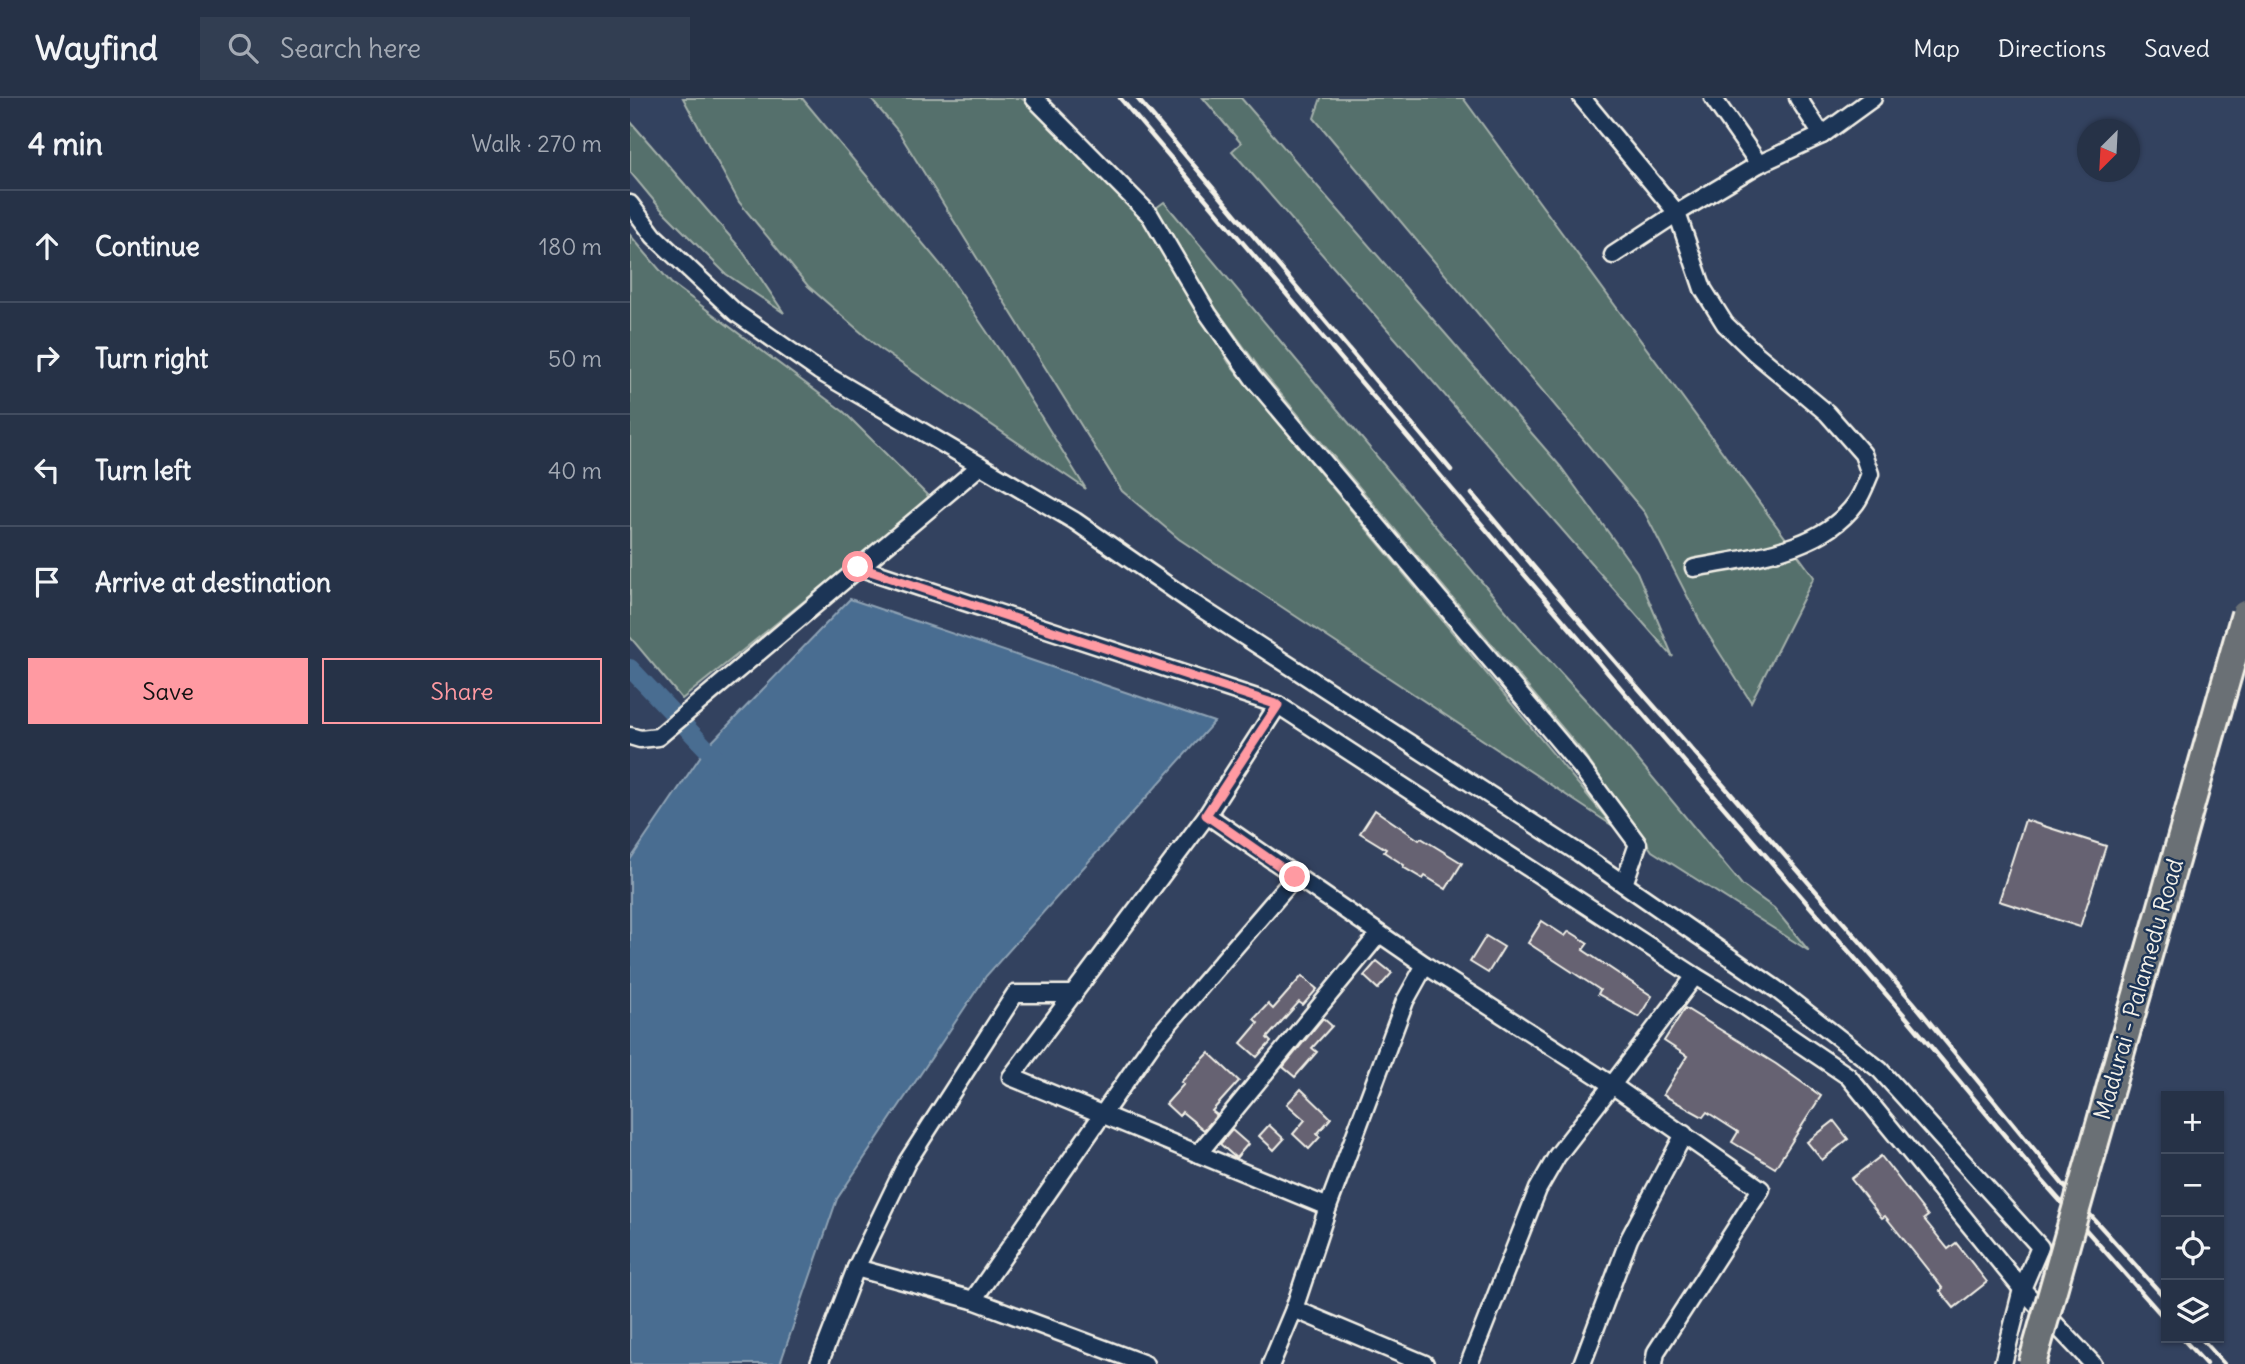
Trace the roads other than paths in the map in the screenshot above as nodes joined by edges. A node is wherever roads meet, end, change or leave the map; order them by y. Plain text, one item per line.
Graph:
1 (1034, 98) edge
2 (1582, 98) edge
3 (1713, 98) edge
4 (1798, 98) edge
5 (1873, 98) edge
6 (1822, 135) junction
7 (1759, 164) junction
8 (630, 204) edge
9 (1677, 213) junction
10 (1613, 255) dead end
11 (979, 466) junction
12 (858, 567) junction
13 (1694, 568) dead end
14 (2245, 614) edge
15 (1278, 705) junction
16 (630, 736) edge
17 (1206, 815) junction
18 (1295, 877) junction
19 (1624, 884) junction
20 (1379, 934) junction
21 (1425, 965) junction
22 (1695, 976) junction
23 (1074, 994) junction
24 (1612, 1085) junction
25 (1104, 1115) junction
26 (1684, 1134) junction
27 (1198, 1154) junction
28 (1328, 1207) junction
29 (856, 1268) junction
30 (2022, 1289) junction
31 (974, 1300) junction
32 (1294, 1309) junction
33 (819, 1364) edge
34 (1145, 1364) edge
35 (1271, 1364) edge
36 (1425, 1364) edge
37 (1469, 1364) edge
38 (1582, 1364) edge
39 (1654, 1364) edge
40 (2003, 1364) edge
41 (2032, 1364) edge
42 (2093, 1364) edge

1 - 19 street
2 - 9 street
3 - 7 street
4 - 6 street
5 - 6 street
6 - 7 street
7 - 9 street
8 - 11 street
9 - 10 street
9 - 13 street
11 - 12 street
11 - 19 street
12 - 15 street
12 - 16 street
14 - 41 main road, Madurai - Palamedu Road, bridge
15 - 17 street
15 - 22 street
17 - 18 street
17 - 23 street
18 - 20 street
18 - 25 street
19 - 30 street
20 - 21 street
20 - 27 street
21 - 24 street
21 - 28 street
22 - 24 street
22 - 30 street
23 - 25 street
23 - 29 street
24 - 26 street
24 - 37 street
25 - 27 street
25 - 31 street
26 - 38 street
26 - 39 street
27 - 28 street
28 - 32 street
29 - 31 street
29 - 33 street
30 - 40 street
30 - 42 street
31 - 34 street
32 - 35 street
32 - 36 street

